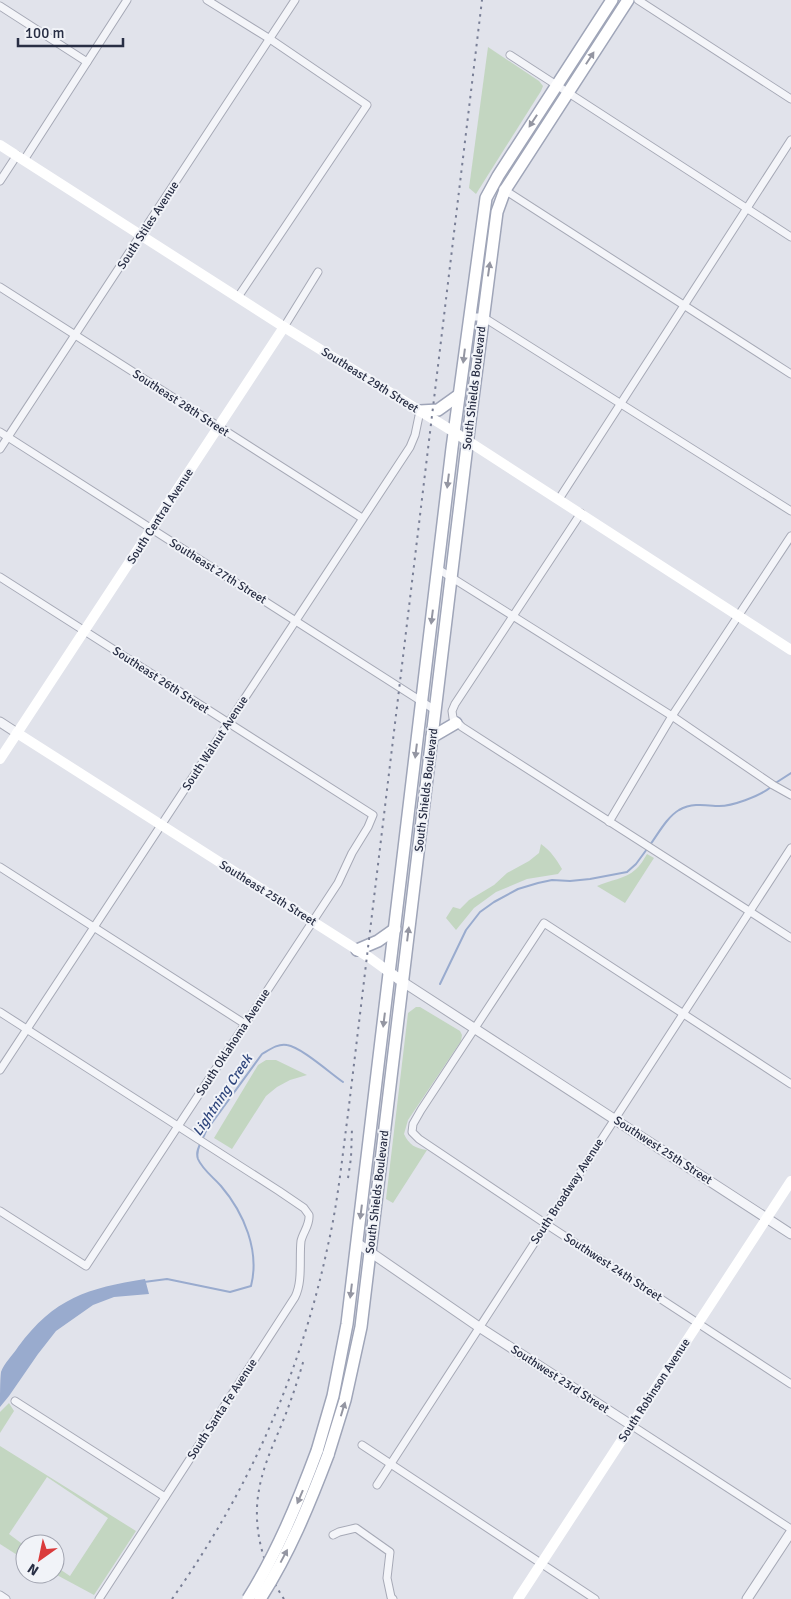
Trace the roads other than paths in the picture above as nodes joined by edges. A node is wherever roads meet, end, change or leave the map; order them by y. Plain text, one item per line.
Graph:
1 (127, 0) edge
2 (207, 0) edge
3 (295, 0) edge
4 (612, 0) edge
5 (628, 0) edge
6 (638, 0) edge
7 (0, 6) edge
8 (270, 39) junction
9 (510, 55) dead end
10 (87, 62) junction
11 (556, 86) junction
12 (568, 93) junction
13 (791, 99) edge
14 (791, 140) edge
15 (0, 145) edge
16 (20, 158) junction
17 (0, 180) edge
18 (494, 183) junction
19 (505, 190) junction
20 (747, 209) junction
21 (141, 235) junction
22 (791, 237) edge
23 (318, 272) dead end
24 (0, 287) edge
25 (238, 297) junction
26 (684, 306) junction
27 (470, 317) junction
28 (483, 317) junction
29 (284, 327) junction
30 (75, 335) junction
31 (791, 374) edge
32 (459, 395) junction
33 (622, 404) junction
34 (420, 411) junction
35 (219, 427) junction
36 (0, 432) edge
37 (454, 432) junction
38 (8, 437) junction
39 (467, 441) junction
40 (0, 449) edge
41 (559, 499) junction
42 (791, 511) edge
43 (581, 513) junction
44 (362, 518) junction
45 (152, 529) junction
46 (791, 536) edge
47 (438, 568) junction
48 (0, 577) edge
49 (452, 577) junction
50 (514, 616) junction
51 (738, 616) junction
52 (296, 620) junction
53 (84, 631) junction
54 (791, 650) edge
55 (422, 702) junction
56 (435, 710) junction
57 (672, 716) junction
58 (0, 722) edge
59 (456, 722) junction
60 (228, 723) junction
61 (17, 733) junction
62 (432, 737) junction
63 (0, 759) edge
64 (791, 795) edge
65 (373, 815) joint
66 (609, 822) junction
67 (160, 825) junction
68 (405, 847) junction
69 (419, 848) junction
70 (791, 848) edge
71 (0, 867) edge
72 (750, 911) junction
73 (312, 922) junction
74 (93, 927) junction
75 (395, 929) junction
76 (791, 938) edge
77 (357, 950) junction
78 (390, 972) junction
79 (403, 982) junction
80 (0, 1012) edge
81 (683, 1014) junction
82 (245, 1024) junction
83 (26, 1029) junction
84 (475, 1029) junction
85 (534, 1066) joint
86 (0, 1070) edge
87 (791, 1084) edge
88 (614, 1119) junction
89 (177, 1126) junction
90 (791, 1180) edge
91 (0, 1211) edge
92 (767, 1218) junction
93 (546, 1224) junction
94 (791, 1234) edge
95 (357, 1242) junction
96 (370, 1252) junction
97 (698, 1323) junction
98 (479, 1327) junction
99 (791, 1384) edge
100 (15, 1401) dead end
101 (631, 1425) junction
102 (362, 1445) dead end
103 (322, 1453) junction
104 (389, 1464) junction
105 (377, 1485) dead end
106 (165, 1497) junction
107 (791, 1530) edge
108 (333, 1536) dead end
109 (541, 1564) junction
110 (0, 1595) edge
111 (6, 1599) edge
112 (99, 1599) edge
113 (248, 1599) edge
114 (260, 1599) edge
115 (393, 1599) edge
116 (518, 1599) edge
117 (595, 1599) edge
118 (747, 1599) edge

1 - 10 street
2 - 8 street
3 - 8 street, South Stiles Avenue
4 - 11 main road, South Shields Boulevard
12 -> 5 main road, South Shields Boulevard
6 - 13 street
7 - 10 street
8 - 21 street, South Stiles Avenue
8 - 25 street
9 - 11 street
10 - 16 street
11 - 12 street
11 -> 18 main road, South Shields Boulevard
12 - 19 main road, South Shields Boulevard
12 - 20 street
14 - 20 street
15 - 16 main road, Southeast 29th Street
16 - 17 street
16 - 21 main road, Southeast 29th Street
18 - 19 street
18 - 27 main road, South Shields Boulevard
19 - 26 street
28 -> 19 main road, South Shields Boulevard
20 - 22 street
20 - 26 street
21 - 25 main road, Southeast 29th Street
21 - 30 street, South Stiles Avenue
23 - 29 street, South Central Avenue
24 - 30 street, Southeast 28th Street
25 - 29 main road, Southeast 29th Street
26 - 31 street
26 - 33 street
27 - 28 street
27 -> 32 main road, South Shields Boulevard
28 - 33 street
28 - 39 main road, South Shields Boulevard
29 - 34 main road, Southeast 29th Street
29 - 35 main road, South Central Avenue
30 - 35 street, Southeast 28th Street
30 - 38 street, South Stiles Avenue
32 - 34 main road
32 - 37 main road, South Shields Boulevard
33 - 41 street
33 - 42 street
34 - 37 main road, Southeast 29th Street
34 - 44 street, South Walnut Avenue
35 - 44 street, Southeast 28th Street
35 - 45 main road, South Central Avenue
36 - 38 street, Southeast 27th Street
37 - 39 main road, Southeast 29th Street
37 -> 47 main road, South Shields Boulevard
38 - 40 street, South Stiles Avenue
38 - 45 street, Southeast 27th Street
39 - 41 main road, Southeast 29th Street
39 - 49 main road, South Shields Boulevard
41 - 43 main road, Southeast 29th Street
43 - 50 street
43 - 51 main road, Southeast 29th Street
44 - 52 street, South Walnut Avenue
45 - 52 street, Southeast 27th Street
45 - 53 main road, South Central Avenue
46 - 51 street
47 - 49 street
47 -> 55 main road, South Shields Boulevard
48 - 53 street, Southeast 26th Street
49 - 50 street
49 - 56 main road, South Shields Boulevard
50 - 57 street
50 - 59 street
51 - 54 main road, Southeast 29th Street
51 - 57 street
52 - 55 street, Southeast 27th Street
52 - 60 street, South Walnut Avenue
53 - 60 street, Southeast 26th Street
53 - 61 main road, South Central Avenue
55 - 56 street, Southeast 27th Street
55 -> 68 main road, South Shields Boulevard
56 - 62 main road, South Shields Boulevard
57 - 64 street
57 - 66 street
58 - 61 street, Southeast 25th Street
59 - 62 main road
59 - 66 street
60 - 65 street, Southeast 26th Street
60 - 67 street, South Walnut Avenue
61 - 63 main road, South Central Avenue
61 - 67 main road, Southeast 25th Street
62 - 69 main road, South Shields Boulevard
65 - 73 street, South Oklahoma Avenue
66 - 72 street
67 - 73 main road, Southeast 25th Street
67 - 74 street, South Walnut Avenue
68 - 69 main road
68 - 75 main road, South Shields Boulevard
79 -> 69 main road, South Shields Boulevard
70 - 72 street, South Broadway Avenue
71 - 74 street
72 - 76 street
72 - 81 street, South Broadway Avenue
73 - 77 main road, Southeast 25th Street
73 - 82 street, South Oklahoma Avenue
74 - 82 street
74 - 83 street, South Walnut Avenue
75 - 77 main road
75 - 78 main road, South Shields Boulevard
77 - 78 main road, Southeast 25th Street
78 - 79 main road, Southeast 25th Street
78 -> 95 main road, South Shields Boulevard
79 - 84 street, Southeast 25th Street
79 - 96 main road, South Shields Boulevard
80 - 83 street
81 - 84 street
81 - 87 street
81 - 88 street, South Broadway Avenue
82 - 89 street, South Oklahoma Avenue
83 - 86 street, South Walnut Avenue
83 - 89 street
84 - 85 street, Southeast 25th Street
84 - 93 street, Southwest 24th Street
85 - 88 street, Southwest 25th Street
88 - 92 street, Southwest 25th Street
88 - 93 street, South Broadway Avenue
89 - 91 street, South Oklahoma Avenue
89 - 106 street, South Santa Fe Avenue
90 - 92 main road, South Robinson Avenue
92 - 94 street, Southwest 25th Street
92 - 97 main road, South Robinson Avenue
93 - 97 street, Southwest 24th Street
93 - 98 street, South Broadway Avenue
95 - 96 street, Southwest 23rd Street
95 -> 103 main road, South Shields Boulevard
96 - 98 street, Southwest 23rd Street
103 -> 96 main road, South Shields Boulevard
97 - 99 street, Southwest 24th Street
97 - 101 main road, South Robinson Avenue
98 - 101 street, Southwest 23rd Street
98 - 104 street, South Broadway Avenue
100 - 106 street
101 - 107 street, Southwest 23rd Street
101 - 109 main road, South Robinson Avenue
102 - 104 street
103 -> 113 main road, South Shields Boulevard, bridge
114 -> 103 main road, South Shields Boulevard, bridge
104 - 105 street, South Broadway Avenue
104 - 109 street
106 - 112 street, South Santa Fe Avenue
107 - 118 street
108 - 115 street
109 - 116 main road, South Robinson Avenue
109 - 117 street
110 - 111 street

